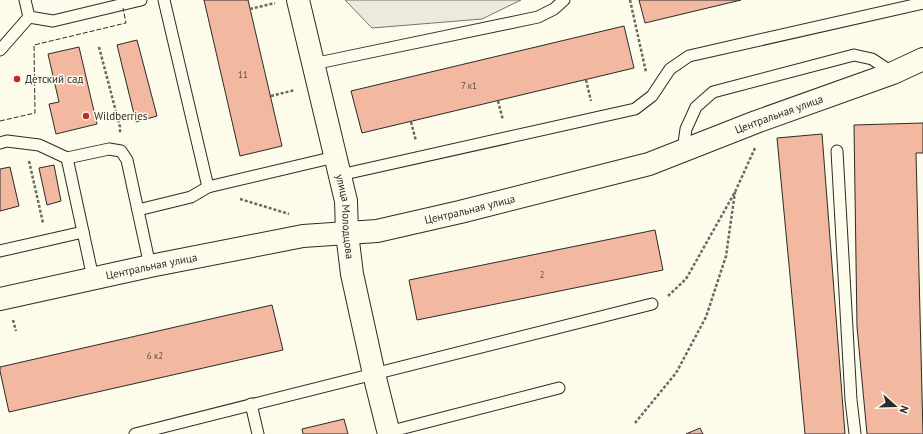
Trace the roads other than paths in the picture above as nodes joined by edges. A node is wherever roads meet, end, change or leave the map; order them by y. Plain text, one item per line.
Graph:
1 (25, 0) edge
2 (141, 0) edge
3 (164, 0) edge
4 (298, 0) edge
5 (564, 0) edge
6 (923, 3) edge
7 (29, 17) junction
8 (0, 50) edge
9 (923, 59) edge
10 (313, 64) junction
11 (893, 73) junction
12 (0, 142) edge
13 (683, 150) junction
14 (837, 151) dead end
15 (67, 158) junction
16 (337, 166) junction
17 (208, 187) junction
18 (138, 210) junction
19 (83, 232) junction
20 (347, 233) junction
21 (0, 251) edge
22 (150, 266) junction
23 (93, 278) junction
24 (0, 299) edge
25 (652, 304) road end
26 (374, 374) junction
27 (559, 388) dead end
28 (252, 404) junction
29 (388, 433) edge
30 (135, 434) edge
31 (258, 434) edge
32 (855, 434) edge

1 - 7 lane
2 - 7 lane
3 - 17 lane
4 - 10 street, улица Молодцова
5 - 10 lane
6 - 16 lane
7 - 8 lane
9 - 11 street, Центральная улица
10 - 16 street, улица Молодцова
11 - 13 street, Центральная улица
11 - 13 lane
12 - 15 lane
13 - 20 street, Центральная улица
14 - 32 lane
15 - 18 lane
15 - 19 lane
16 - 17 lane
16 - 20 street, улица Молодцова
17 - 18 lane
18 - 22 lane
19 - 21 lane
19 - 23 lane
20 - 22 street, Центральная улица
20 - 26 street, улица Молодцова
22 - 23 street, Центральная улица
23 - 24 street, Центральная улица
25 - 26 lane
26 - 28 lane
26 - 29 street, улица Молодцова
27 - 29 lane
28 - 30 lane
28 - 31 lane

